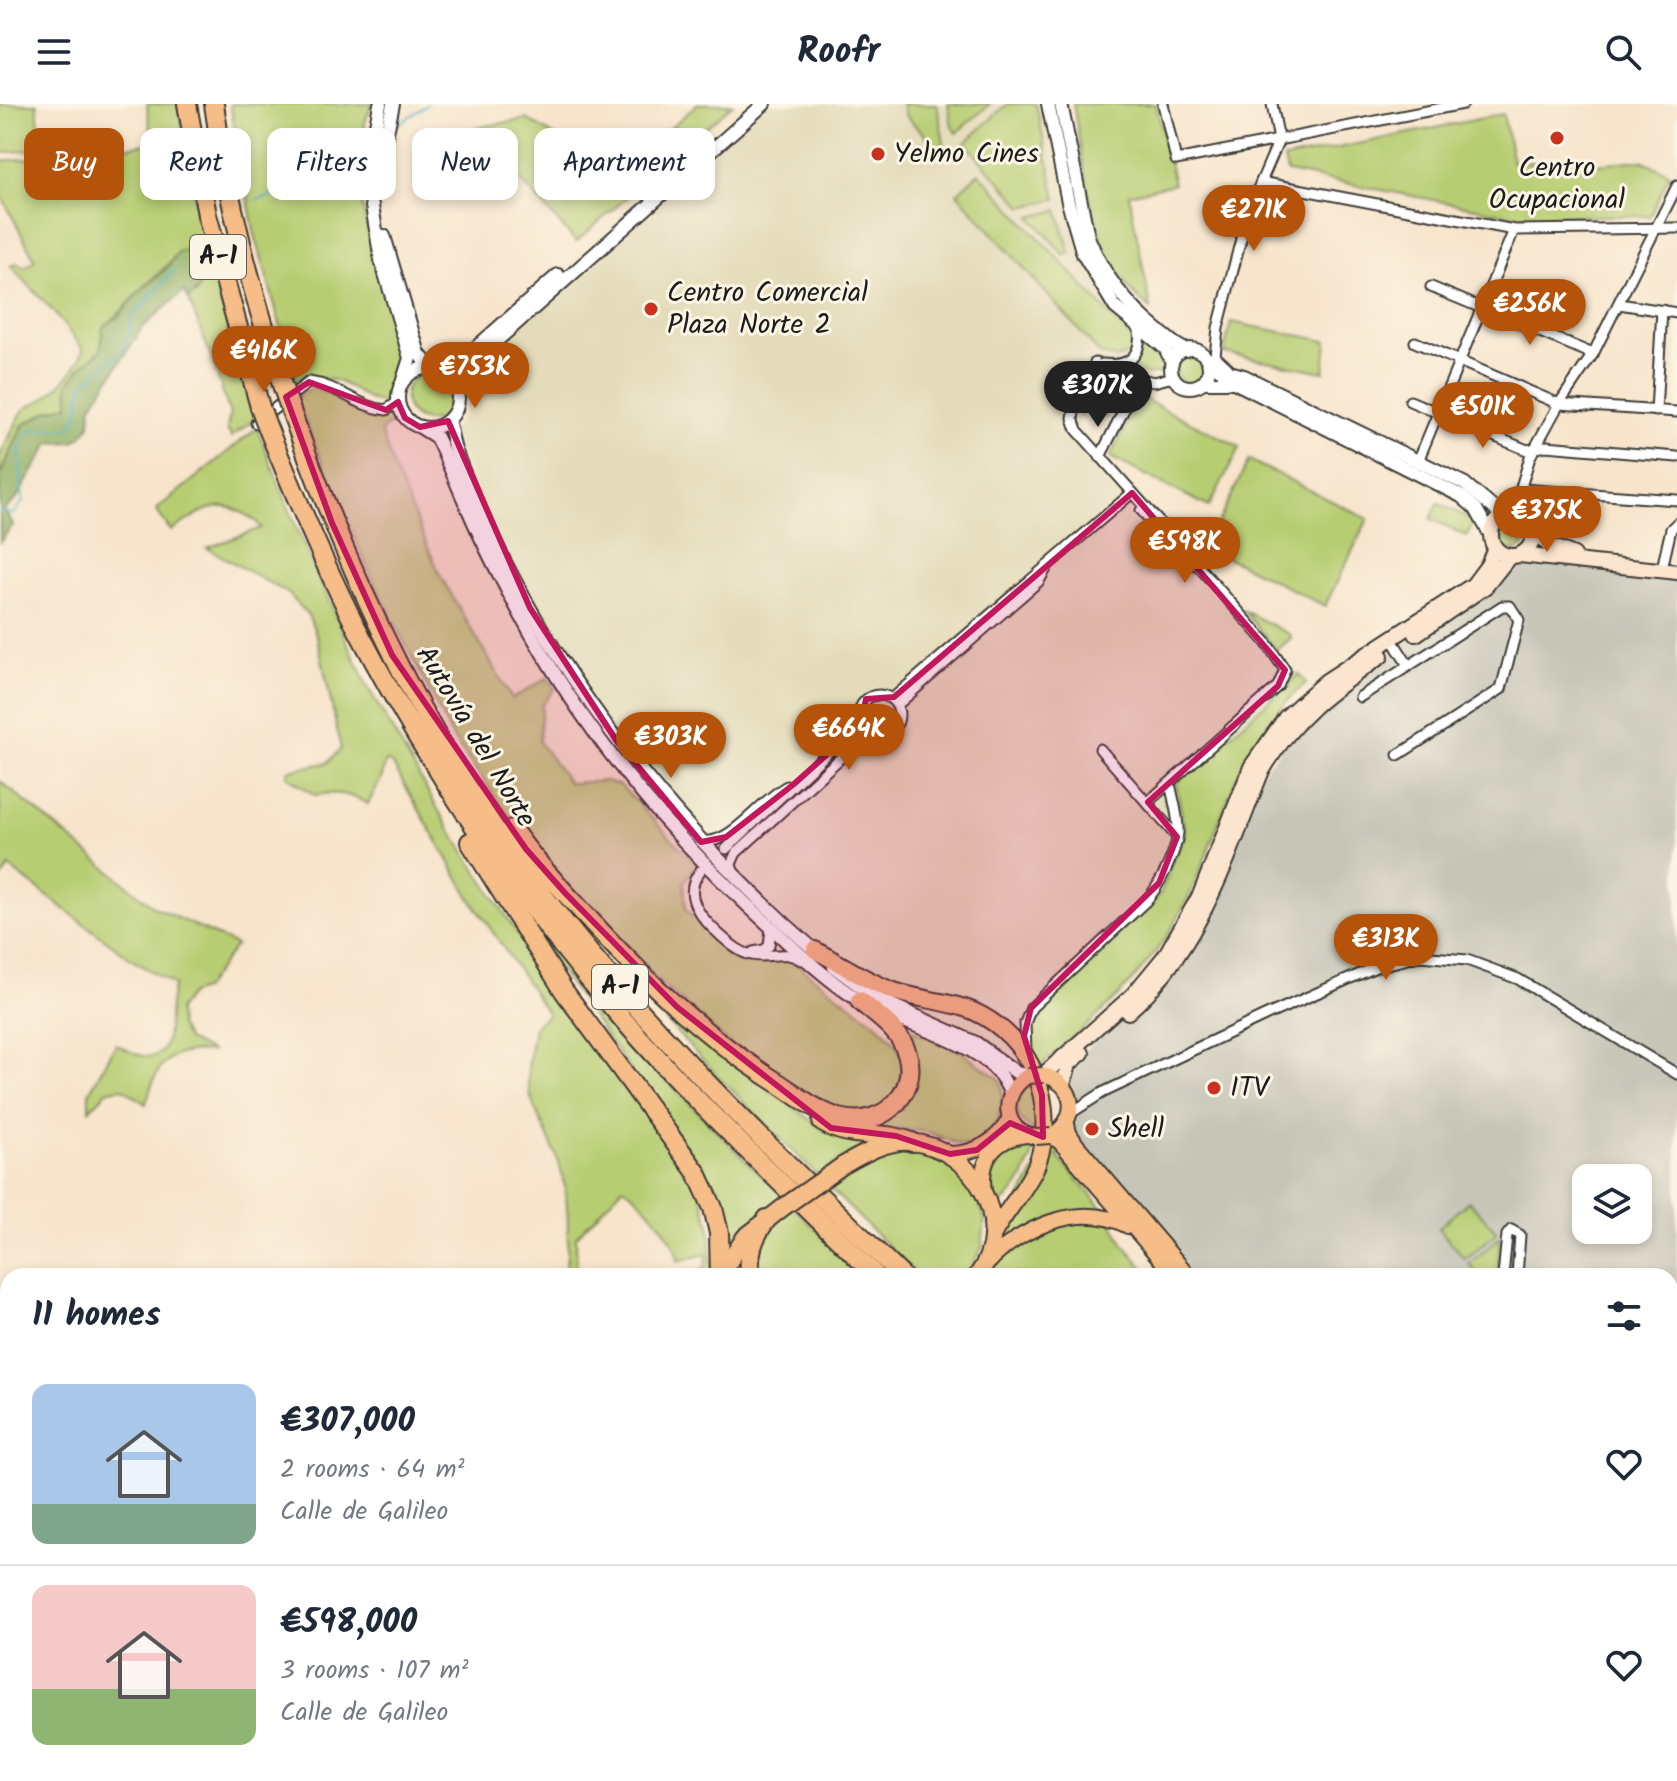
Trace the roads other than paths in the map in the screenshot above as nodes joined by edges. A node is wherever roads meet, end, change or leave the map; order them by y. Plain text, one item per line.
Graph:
1 (187, 104) edge
2 (214, 104) edge
3 (380, 104) edge
4 (393, 104) edge
5 (752, 104) edge
6 (764, 104) edge
7 (1048, 104) edge
8 (1061, 104) edge
9 (1163, 104) edge
10 (1272, 104) edge
11 (1463, 104) edge
12 (1279, 140) junction
13 (1261, 182) junction
14 (1677, 186) edge
15 (1657, 228) junction
16 (1677, 228) edge
17 (1514, 230) junction
18 (1431, 287) dead end
19 (1619, 304) junction
20 (1480, 309) junction
21 (1662, 310) junction
22 (1677, 313) edge
23 (1139, 329) junction
24 (1415, 342) dead end
25 (1186, 350) junction
26 (1593, 354) junction
27 (1459, 361) junction
28 (1209, 363) junction
29 (435, 368) junction
30 (1172, 369) junction
31 (1235, 372) junction
32 (403, 380) junction
33 (1139, 380) junction
34 (1205, 382) junction
35 (456, 387) junction
36 (1410, 401) dead end
37 (398, 402) junction
38 (1559, 404) junction
39 (1075, 407) dead end
40 (1656, 411) junction
41 (1677, 412) edge
42 (1438, 415) junction
43 (261, 418) junction
44 (448, 421) junction
45 (420, 427) junction
46 (1534, 450) junction
47 (1100, 457) junction
48 (1677, 457) edge
49 (1418, 461) junction
50 (1521, 489) junction
51 (1132, 493) junction
52 (1677, 500) edge
53 (1510, 514) junction
54 (1677, 523) edge
55 (1533, 532) junction
56 (1492, 541) junction
57 (1515, 556) junction
58 (1670, 565) edge
59 (1677, 572) edge
60 (1396, 646) junction
61 (392, 655) junction
62 (1408, 665) junction
63 (377, 667) junction
64 (1360, 697) dead end
65 (895, 702) junction
66 (860, 722) junction
67 (869, 732) junction
68 (1100, 749) dead end
69 (1398, 755) dead end
70 (1170, 783) junction
71 (794, 784) junction
72 (807, 787) junction
73 (1148, 802) junction
74 (1177, 837) junction
75 (699, 840) junction
76 (700, 871) dead end
77 (741, 883) junction
78 (771, 928) junction
79 (739, 950) junction
80 (815, 950) junction
81 (837, 984) junction
82 (860, 1001) junction
83 (1027, 1055) junction
84 (750, 1067) junction
85 (1677, 1074) edge
86 (1036, 1075) junction
87 (1066, 1090) junction
88 (1010, 1093) junction
89 (1093, 1098) junction
90 (1010, 1118) junction
91 (1069, 1118) junction
92 (1038, 1136) junction
93 (912, 1142) junction
94 (950, 1154) junction
95 (984, 1191) junction
96 (767, 1219) junction
97 (1137, 1231) junction
98 (992, 1236) junction
99 (720, 1268) edge
100 (725, 1268) edge
101 (750, 1268) edge
102 (868, 1268) edge
103 (894, 1268) edge
104 (981, 1268) edge
105 (984, 1268) edge
106 (1168, 1268) edge
107 (1182, 1268) edge
108 (1504, 1268) edge
109 (1518, 1268) edge

1 - 43 highway, Autovía del Norte / A-1
2 - 61 highway, Autovía del Norte / A-1, bridge
3 - 32 street
4 - 29 street
5 - 29 street
6 - 35 street
7 - 23 street
8 - 25 street
9 - 12 street
10 - 12 street
11 - 12 street
12 - 13 street
13 - 17 street
13 - 31 street
14 - 15 street
15 - 16 street
15 - 17 street
15 - 19 street
17 - 20 street
18 - 20 street
19 - 21 street
19 - 26 street
20 - 26 street
20 - 27 street
21 - 22 street
21 - 40 street
23 - 30 street
23 - 33 street
24 - 27 street
25 - 28 street
25 - 30 street
26 - 38 street
27 - 38 street
27 - 42 street
28 - 31 street
28 - 34 street
29 - 32 street
29 - 35 street
30 - 33 street
30 - 34 street
31 - 49 street
32 - 37 street
33 - 47 street
34 - 56 street
35 - 44 street
36 - 42 street
37 - 43 street
37 - 45 street
38 - 40 street
38 - 46 street
39 - 47 street
40 - 41 street
42 - 46 street
42 - 49 street
43 - 63 highway, Autovía del Norte / A-1
44 - 45 street
44 - 75 street
45 - 78 street
46 - 48 street
46 - 50 street
47 - 51 street
49 - 53 street
50 - 52 street
50 - 53 street
51 - 65 street
51 - 70 street
53 - 55 main road
53 - 56 main road
54 - 58 street
55 - 57 main road
55 - 58 main road
56 - 57 main road
56 - 86 main road
57 - 59 main road
57 - 60 main road
60 - 62 street
60 - 87 main road
61 - 84 highway
61 - 103 highway, Autovía del Norte / A-1
62 - 64 street
62 - 69 street
63 - 99 highway
63 - 102 highway, Autovía del Norte / A-1
65 - 66 street
65 - 67 street
66 - 67 street
66 - 71 street
67 - 72 street
68 - 73 street
70 - 73 street
70 - 74 street
71 - 72 street
71 - 75 street
72 - 77 street
73 - 74 street
74 - 83 street
75 - 77 street
76 - 79 street
77 - 80 street
78 - 79 street
78 - 81 street
79 - 81 street
80 - 83 highway
80 - 86 street
81 - 82 street
82 - 84 highway
82 - 88 street
83 - 98 highway
84 - 93 highway
85 - 89 street
86 - 87 main road
86 - 88 main road
87 - 89 street
87 - 91 main road
88 - 90 main road
89 - 91 street
90 - 92 main road
90 - 94 main road
91 - 92 main road
91 - 107 main road
92 - 95 main road
92 - 97 main road
93 - 94 highway
93 - 96 highway, bridge
94 - 95 highway
95 - 98 highway
96 - 100 highway
96 - 101 highway
97 - 105 main road
97 - 106 main road
98 - 104 highway
108 - 109 street

